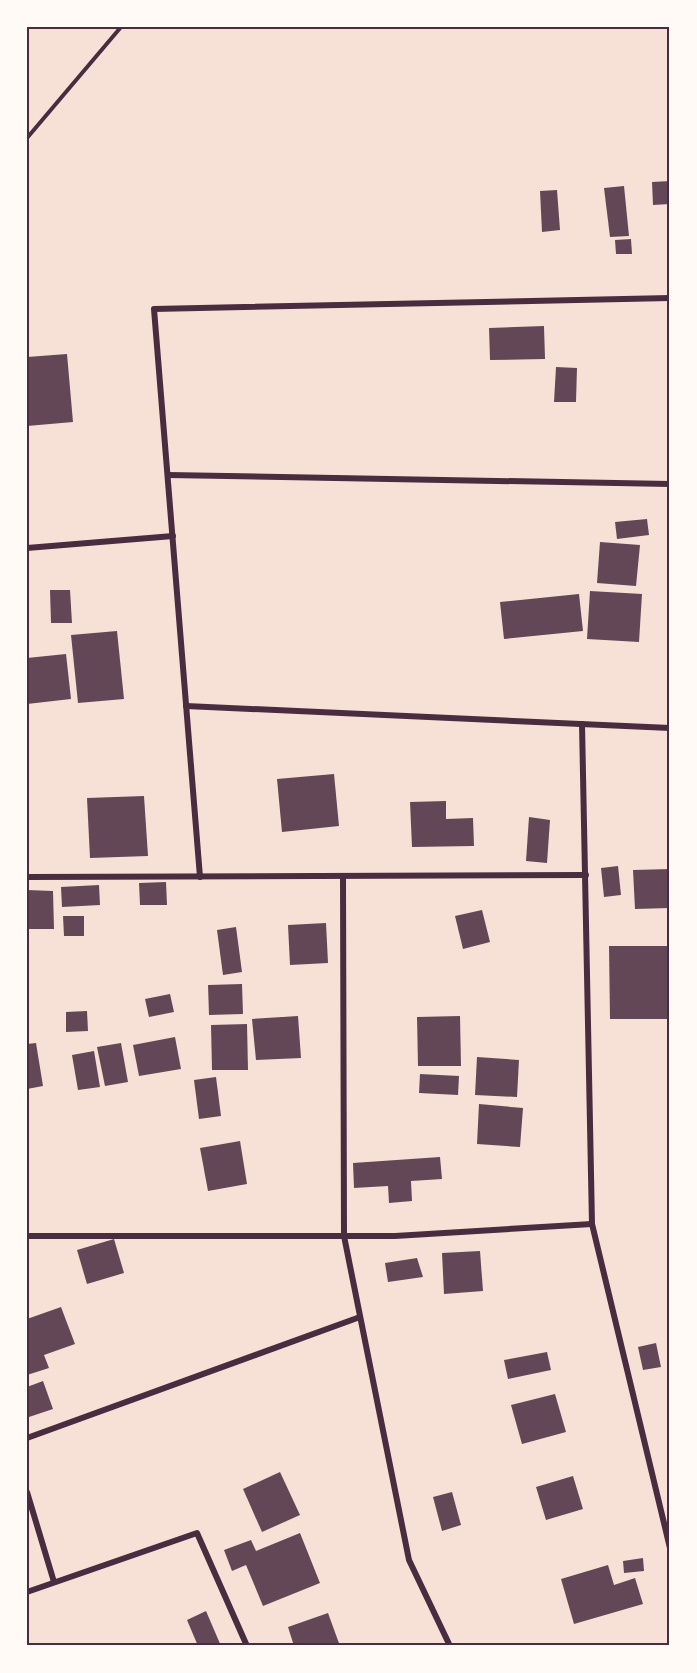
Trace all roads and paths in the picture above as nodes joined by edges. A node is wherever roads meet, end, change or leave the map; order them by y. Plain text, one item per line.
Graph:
1 (121, 27) edge
2 (27, 138) edge
3 (670, 298) edge
4 (168, 475) junction
5 (670, 484) edge
6 (173, 537) junction
7 (27, 548) edge
8 (186, 706) junction
9 (582, 724) junction
10 (670, 728) edge
11 (586, 875) junction
12 (343, 876) junction
13 (27, 877) edge
14 (200, 877) junction
15 (592, 1224) junction
16 (27, 1236) edge
17 (344, 1236) junction
18 (360, 1317) junction
19 (27, 1438) edge
20 (27, 1492) edge
21 (670, 1548) edge
22 (54, 1582) junction
23 (27, 1592) edge
24 (247, 1646) edge
25 (450, 1646) edge

1 - 2 path
3 - 4 street
4 - 5 street
4 - 6 street
6 - 7 street
6 - 8 street
8 - 9 street
8 - 14 street
9 - 10 street
9 - 11 street
11 - 12 street
11 - 15 street
12 - 14 street
12 - 17 street
13 - 14 street
15 - 17 street
15 - 21 street
16 - 17 street
17 - 18 street
18 - 19 street
18 - 25 street
20 - 22 street
22 - 23 street
22 - 24 street

